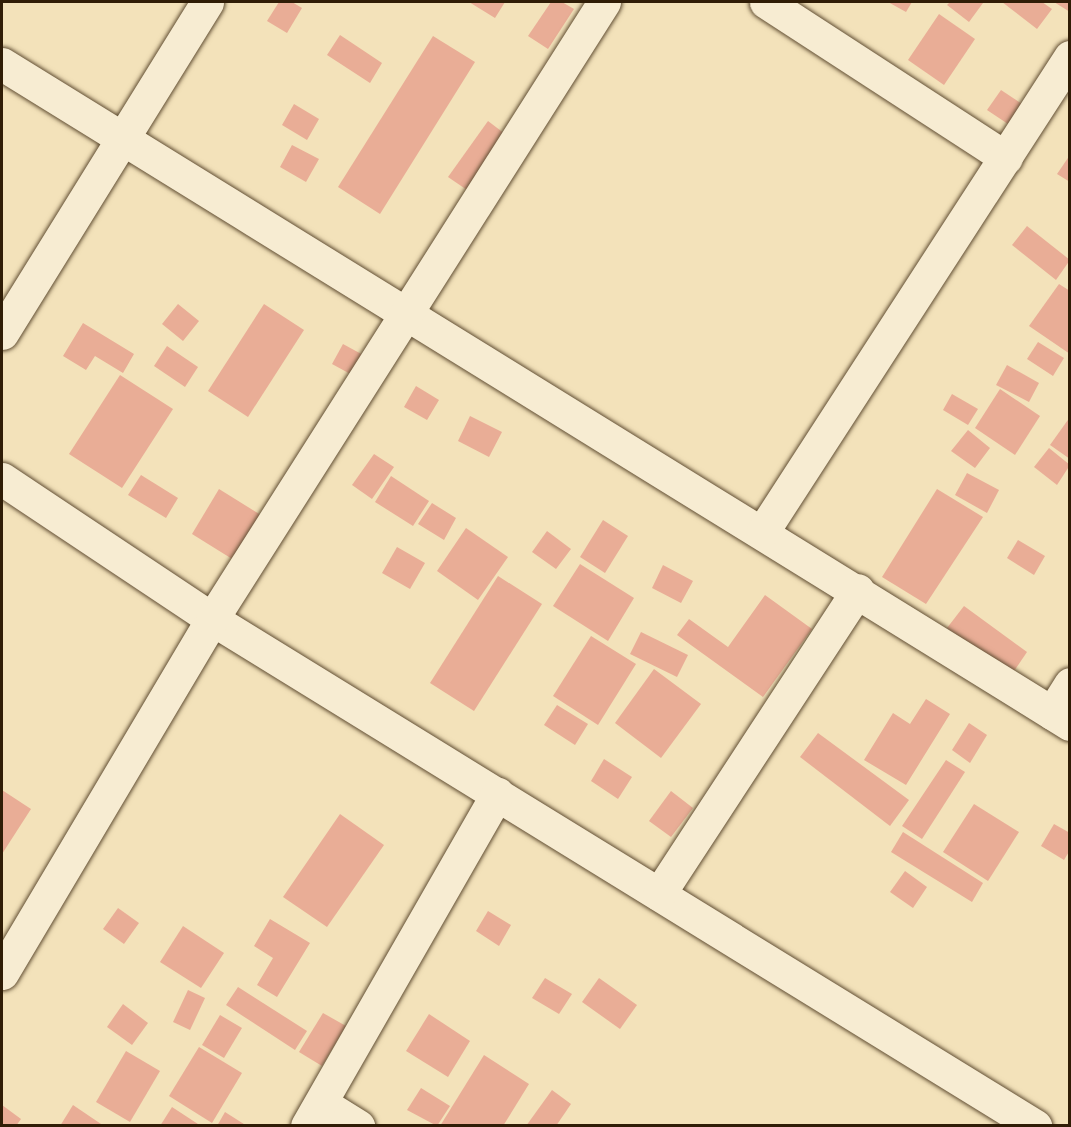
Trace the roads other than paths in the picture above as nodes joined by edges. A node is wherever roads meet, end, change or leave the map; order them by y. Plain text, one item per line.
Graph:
1 (207, 2) edge
2 (604, 2) edge
3 (766, 2) edge
4 (1070, 57) edge
5 (2, 64) edge
6 (122, 138) junction
7 (1006, 158) junction
8 (407, 317) junction
9 (2, 333) edge
10 (2, 479) edge
11 (763, 531) junction
12 (858, 590) junction
13 (212, 619) junction
14 (1070, 684) edge
15 (1061, 718) edge
16 (497, 794) junction
17 (660, 894) junction
18 (2, 973) edge
19 (314, 1114) edge
20 (358, 1125) edge
21 (1035, 1125) edge

1 - 6 street
2 - 8 street
3 - 7 street
4 - 7 street
5 - 6 street
6 - 8 street
6 - 9 street
7 - 11 street
8 - 11 street
8 - 13 street
10 - 13 street
11 - 12 street
12 - 15 street
12 - 17 street
13 - 16 street
13 - 18 street
14 - 15 street
16 - 17 street
16 - 19 street
17 - 21 street
19 - 20 street

